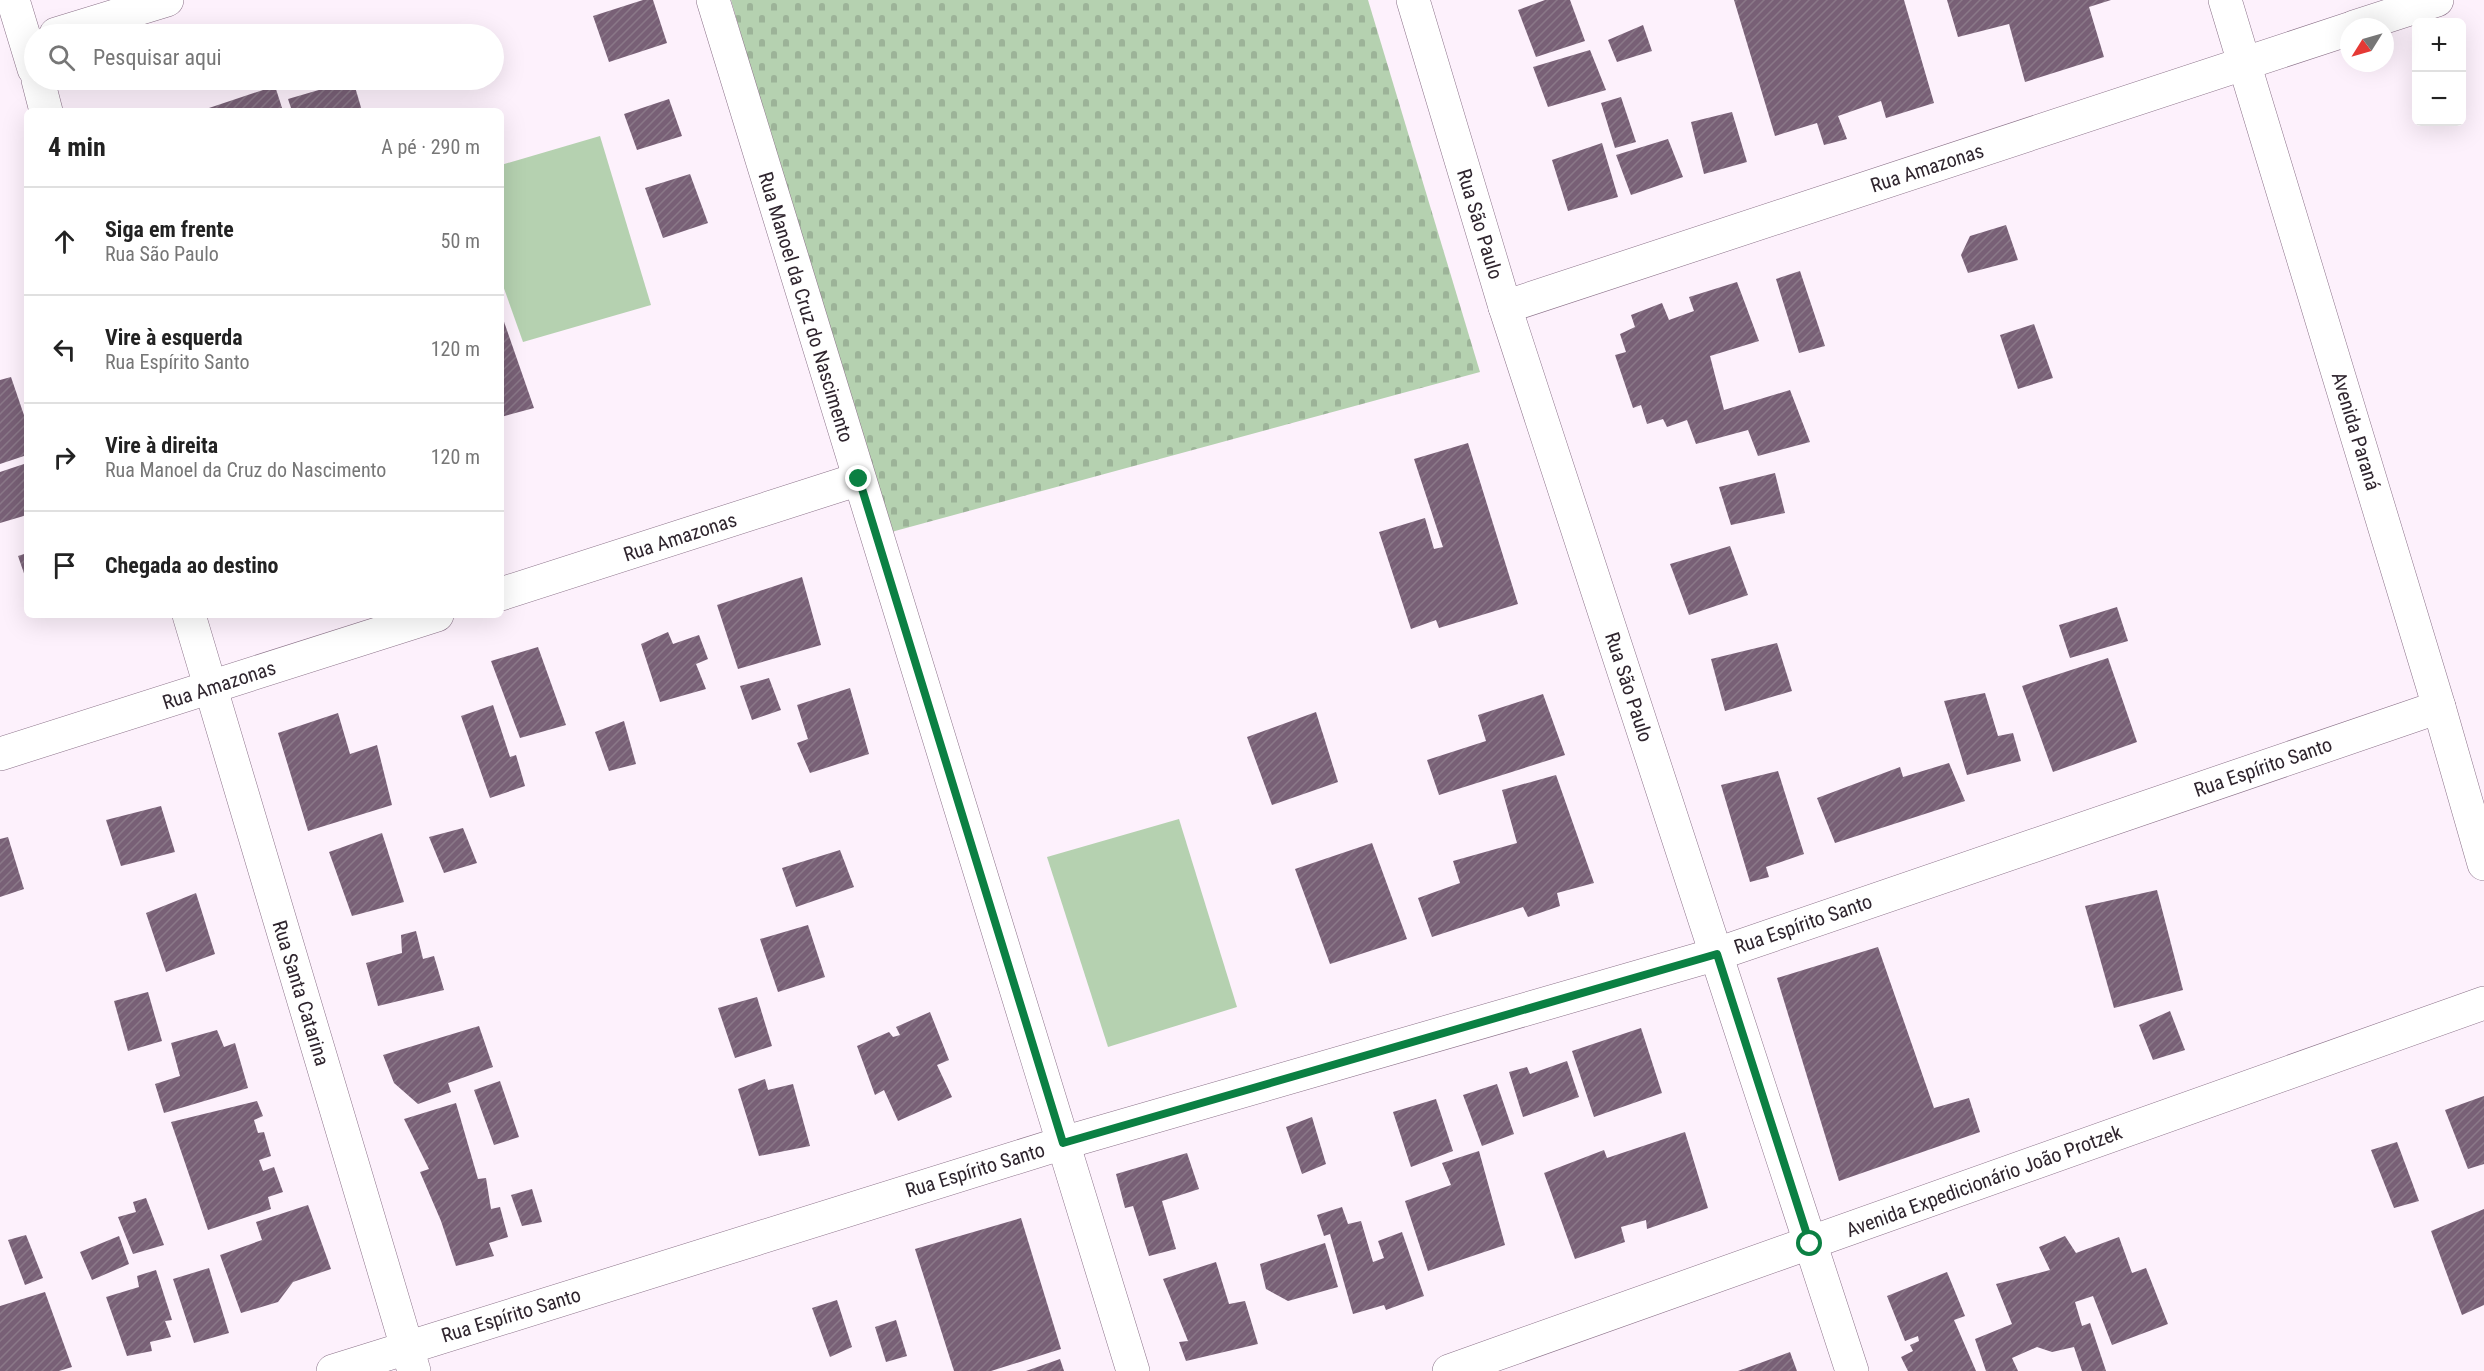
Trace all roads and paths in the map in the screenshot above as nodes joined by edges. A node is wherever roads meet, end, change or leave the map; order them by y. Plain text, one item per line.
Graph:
1 (14, 0) edge
2 (168, 0) edge
3 (713, 0) edge
4 (1413, 0) edge
5 (2225, 0) edge
6 (2437, 0) edge
7 (2382, 18) edge
8 (100, 24) edge
9 (24, 28) edge
10 (2340, 32) edge
11 (2244, 63) junction
12 (41, 90) edge
13 (45, 108) edge
14 (1505, 307) junction
15 (859, 479) junction
16 (504, 593) edge
17 (190, 618) edge
18 (428, 618) edge
19 (210, 689) junction
20 (2439, 706) junction
21 (0, 754) edge
22 (2484, 864) edge
23 (1717, 954) junction
24 (2484, 1003) edge
25 (1063, 1143) junction
26 (1810, 1244) junction
27 (411, 1359) edge
28 (333, 1371) edge
29 (1133, 1371) edge
30 (1449, 1371) edge
31 (1852, 1371) edge

1 - 9 main road
2 - 8 main road
3 - 15 main road, Rua Manoel da Cruz do Nascimento
4 - 14 main road, Rua São Paulo
5 - 11 main road, Avenida Paraná
6 - 7 main road
10 - 11 main road, Rua Amazonas
11 - 14 main road, Rua Amazonas
11 - 20 main road, Avenida Paraná
12 - 13 main road
14 - 23 main road, Rua São Paulo
15 - 16 main road, Rua Amazonas
15 - 25 main road, Rua Manoel da Cruz do Nascimento
17 - 19 main road, Rua Santa Catarina
18 - 19 main road, Rua Amazonas
19 - 21 main road, Rua Amazonas
19 - 27 main road, Rua Santa Catarina
20 - 22 main road, Avenida Paraná
20 - 23 main road, Rua Espírito Santo
23 - 25 main road, Rua Espírito Santo
23 - 26 main road, Rua São Paulo
24 - 26 main road, Avenida Expedicionário João Protzek
25 - 27 main road, Rua Espírito Santo
25 - 29 main road, Rua Manoel da Cruz do Nascimento
26 - 30 main road, Avenida Expedicionário João Protzek
26 - 31 main road, Rua São Paulo
27 - 28 main road, Rua Espírito Santo

